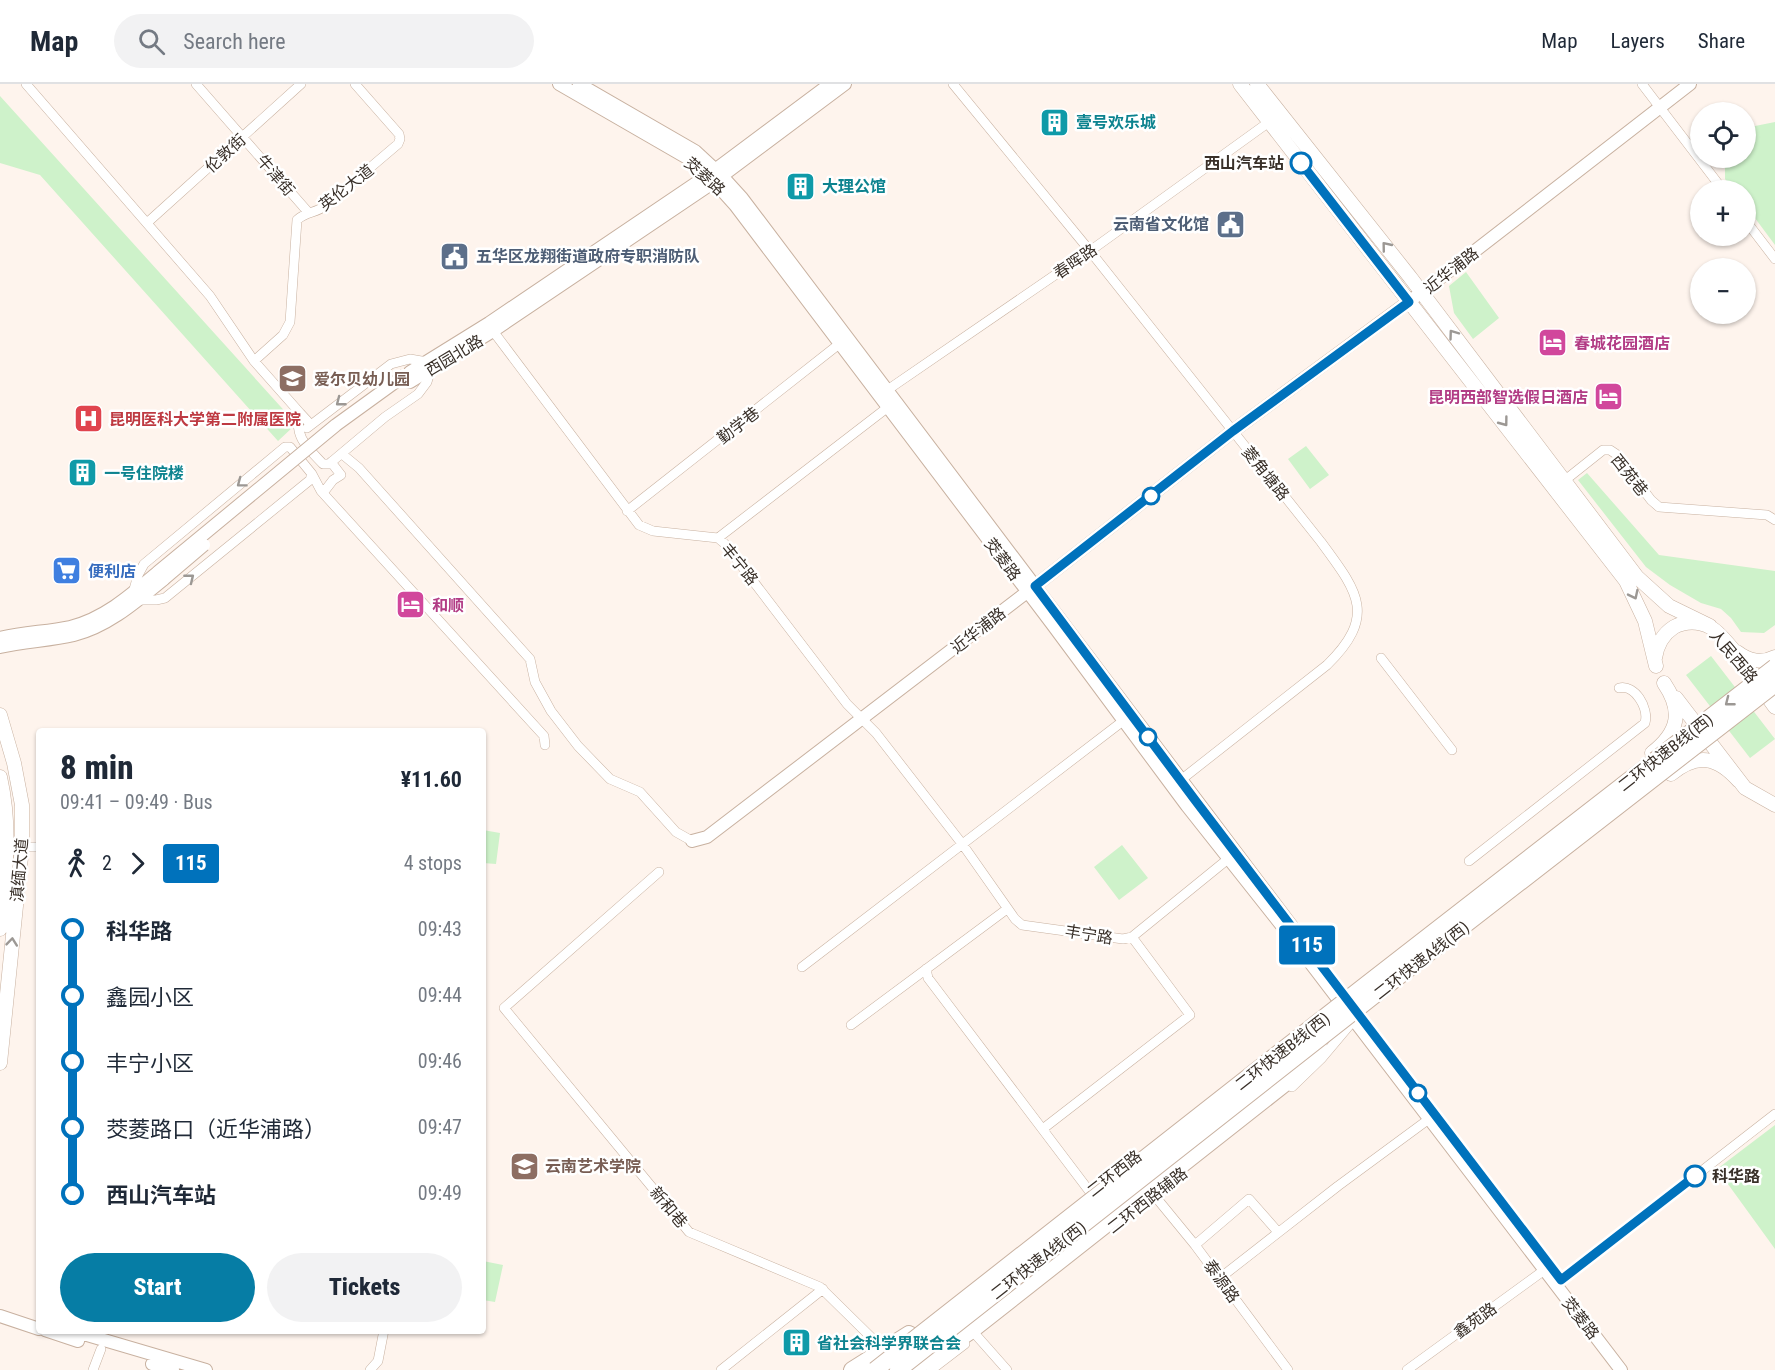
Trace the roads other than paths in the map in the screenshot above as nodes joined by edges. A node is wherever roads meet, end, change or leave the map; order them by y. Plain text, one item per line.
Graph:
1 (196, 84) edge
2 (302, 84) edge
3 (356, 84) edge
4 (559, 84) edge
5 (579, 84) edge
6 (830, 84) edge
7 (845, 84) edge
8 (953, 84) edge
9 (1240, 84) edge
10 (1257, 84) edge
11 (1642, 84) edge
12 (1690, 84) edge
13 (32, 86) edge
14 (1660, 107) junction
15 (1269, 122) junction
16 (242, 137) junction
17 (715, 176) junction
18 (1715, 180) edge
19 (308, 212) junction
20 (148, 222) junction
21 (1756, 234) edge
22 (1090, 251) junction
23 (1775, 259) edge
24 (1422, 292) junction
25 (1409, 302) junction
26 (493, 331) junction
27 (843, 340) junction
28 (254, 361) junction
29 (429, 365) junction
30 (883, 393) junction
31 (892, 404) junction
32 (300, 413) junction
33 (311, 425) junction
34 (1233, 431) junction
35 (301, 434) junction
36 (342, 454) junction
37 (331, 462) junction
38 (312, 474) junction
39 (1563, 481) junction
40 (323, 493) junction
41 (627, 511) junction
42 (1775, 520) edge
43 (718, 538) junction
44 (1031, 589) junction
45 (136, 596) junction
46 (1710, 626) junction
47 (0, 638) edge
48 (1723, 638) junction
49 (0, 647) edge
50 (1775, 657) edge
51 (1381, 658) dead end
52 (1656, 666) junction
53 (1775, 667) edge
54 (1642, 682) dead end
55 (1664, 683) junction
56 (1775, 684) edge
57 (1619, 688) dead end
58 (1633, 690) junction
59 (1775, 706) edge
60 (0, 715) edge
61 (862, 719) junction
62 (1123, 721) junction
63 (545, 745) dead end
64 (1452, 750) dead end
65 (0, 777) edge
66 (1739, 781) junction
67 (1177, 783) junction
68 (1613, 783) junction
69 (1752, 793) junction
70 (1775, 797) edge
71 (1775, 805) edge
72 (1630, 806) junction
73 (692, 841) joint
74 (963, 845) junction
75 (22, 847) junction
76 (36, 847) edge
77 (1228, 859) junction
78 (1468, 861) dead end
79 (659, 872) dead end
80 (2, 890) edge
81 (1007, 909) junction
82 (0, 929) edge
83 (1132, 937) junction
84 (802, 967) dead end
85 (926, 969) junction
86 (1372, 988) dead end
87 (1348, 1007) junction
88 (851, 1025) dead end
89 (1319, 1047) junction
90 (0, 1063) edge
91 (1775, 1114) edge
92 (1429, 1119) junction
93 (1044, 1128) junction
94 (1090, 1192) junction
95 (1154, 1195) junction
96 (1278, 1232) junction
97 (1196, 1245) junction
98 (1543, 1271) junction
99 (1220, 1278) junction
100 (1558, 1283) junction
101 (823, 1289) junction
102 (0, 1308) edge
103 (0, 1316) edge
104 (36, 1320) edge
105 (36, 1328) edge
106 (57, 1334) edge
107 (84, 1334) edge
108 (383, 1334) edge
109 (909, 1334) junction
110 (976, 1335) junction
111 (880, 1346) junction
112 (100, 1349) junction
113 (93, 1370) edge
114 (172, 1370) edge
115 (206, 1370) edge
116 (370, 1370) edge
117 (721, 1370) edge
118 (841, 1370) edge
119 (852, 1370) edge
120 (864, 1370) edge
121 (875, 1370) edge
122 (898, 1370) edge
123 (911, 1370) edge
124 (932, 1370) edge
125 (1007, 1370) edge
126 (1288, 1370) edge
127 (1407, 1370) edge
128 (1621, 1370) edge
129 (1630, 1370) edge

1 - 16 street, 牛津街
2 - 16 street, 伦敦街
3 - 19 street, 英伦大道
4 - 17 street, 茭菱路
5 - 17 street, 茭菱路
6 - 17 street, 西园北路
7 - 17 street, 西园北路
8 - 22 street, 菱角塘路
9 - 15 main road
24 -> 10 main road
11 - 14 street
12 - 14 street, 近华浦路
13 - 20 street
14 - 18 street
14 - 24 street, 近华浦路
15 - 22 street, 春晖路
15 - 25 main road
16 - 19 street, 牛津街
16 - 20 street, 伦敦街
17 - 26 street, 西园北路
17 - 27 street, 茭菱路
17 - 29 street, 西园北路
19 - 28 street, 英伦大道
20 - 28 street
21 - 23 street
22 - 30 street, 春晖路
22 - 34 street, 菱角塘路
24 - 25 street, 近华浦路
39 -> 24 main road
25 - 34 street, 近华浦路
25 -> 52 main road
26 - 29 street, 西园北路
26 - 41 street, 丰宁路
27 - 30 street, 茭菱路
27 - 41 street, 勤学巷
28 - 32 street
29 -> 33 street
29 - 36 street
29 - 45 street, 西园北路, bridge
30 - 31 street, 茭菱路
31 - 43 street
31 - 44 street, 茭菱路
32 - 33 street
32 - 35 street
33 - 35 street
34 - 44 street, 近华浦路
34 - 67 street, 菱角塘路
35 - 37 street
36 - 37 street
36 - 73 street
37 - 40 street
38 - 40 street
45 -> 38 street
38 -> 45 street
39 - 42 street, 西苑巷
39 - 46 main road
40 - 63 street
41 - 43 street, 丰宁路
43 - 61 street, 丰宁路
44 - 61 street, 近华浦路
44 - 62 street, 茭菱路
44 - 67 street, 茭菱路
45 - 47 street, 西园北路
45 - 49 street, 西园北路
46 - 48 main road, 人民西路
46 - 52 main road, 人民西路
48 - 50 main road
48 - 59 main road, 人民西路
51 - 64 street
52 - 55 main road
53 -> 121 highway, 二环快速B线(西), bridge
54 - 58 street
55 - 66 main road
55 - 68 main road
56 - 122 highway, 二环快速A线(西), bridge
57 - 58 street
58 - 78 street
60 - 75 main road, 滇缅大道
61 - 73 street, 近华浦路
61 - 74 street, 丰宁路
62 - 67 street, 茭菱路
62 - 74 street
65 - 80 main road, 滇缅大道
66 - 69 main road
66 - 72 main road
67 - 77 street, 茭菱路
67 - 87 street, 茭菱路
68 - 72 main road
68 - 87 main road
69 - 70 main road
69 - 71 main road
72 - 87 main road
74 - 81 street, 丰宁路
74 - 84 street
75 - 76 street
90 -> 75 main road, 滇缅大道
77 - 83 street, 丰宁路
77 - 87 street, 茭菱路
79 - 101 street, 新和巷
80 - 82 main road, 滇缅大道
81 - 83 street, 丰宁路
81 - 85 street
83 - 93 street
85 - 88 street
85 - 93 street
86 - 87 main road
87 - 89 main road, 二环西路
87 - 92 street, 茭菱路
87 - 94 main road, 二环西路
87 - 95 street, 二环西路辅路
87 - 100 street, 茭菱路
89 - 123 main road, 二环西路
89 - 123 highway
91 - 100 street
92 - 96 street
92 - 98 street, 茭菱路
93 - 94 street
94 - 109 main road, 二环西路
95 - 97 street, 泰源路
95 - 110 street, 二环西路辅路
96 - 97 street
96 - 99 street
97 - 99 street, 泰源路
98 - 100 street, 茭菱路
98 - 127 street, 鑫苑路
99 - 126 street, 泰源路
100 - 128 street, 茭菱路
100 - 129 street, 茭菱路
101 - 111 street, 新和巷
101 - 117 street
102 - 104 street
103 - 105 street
106 - 112 street
107 - 115 street
108 - 116 street
109 - 111 street
109 - 119 highway
109 - 120 main road, 二环西路
110 - 124 street, 二环西路辅路
110 - 125 street
111 - 118 street
112 - 113 street
112 - 114 street

